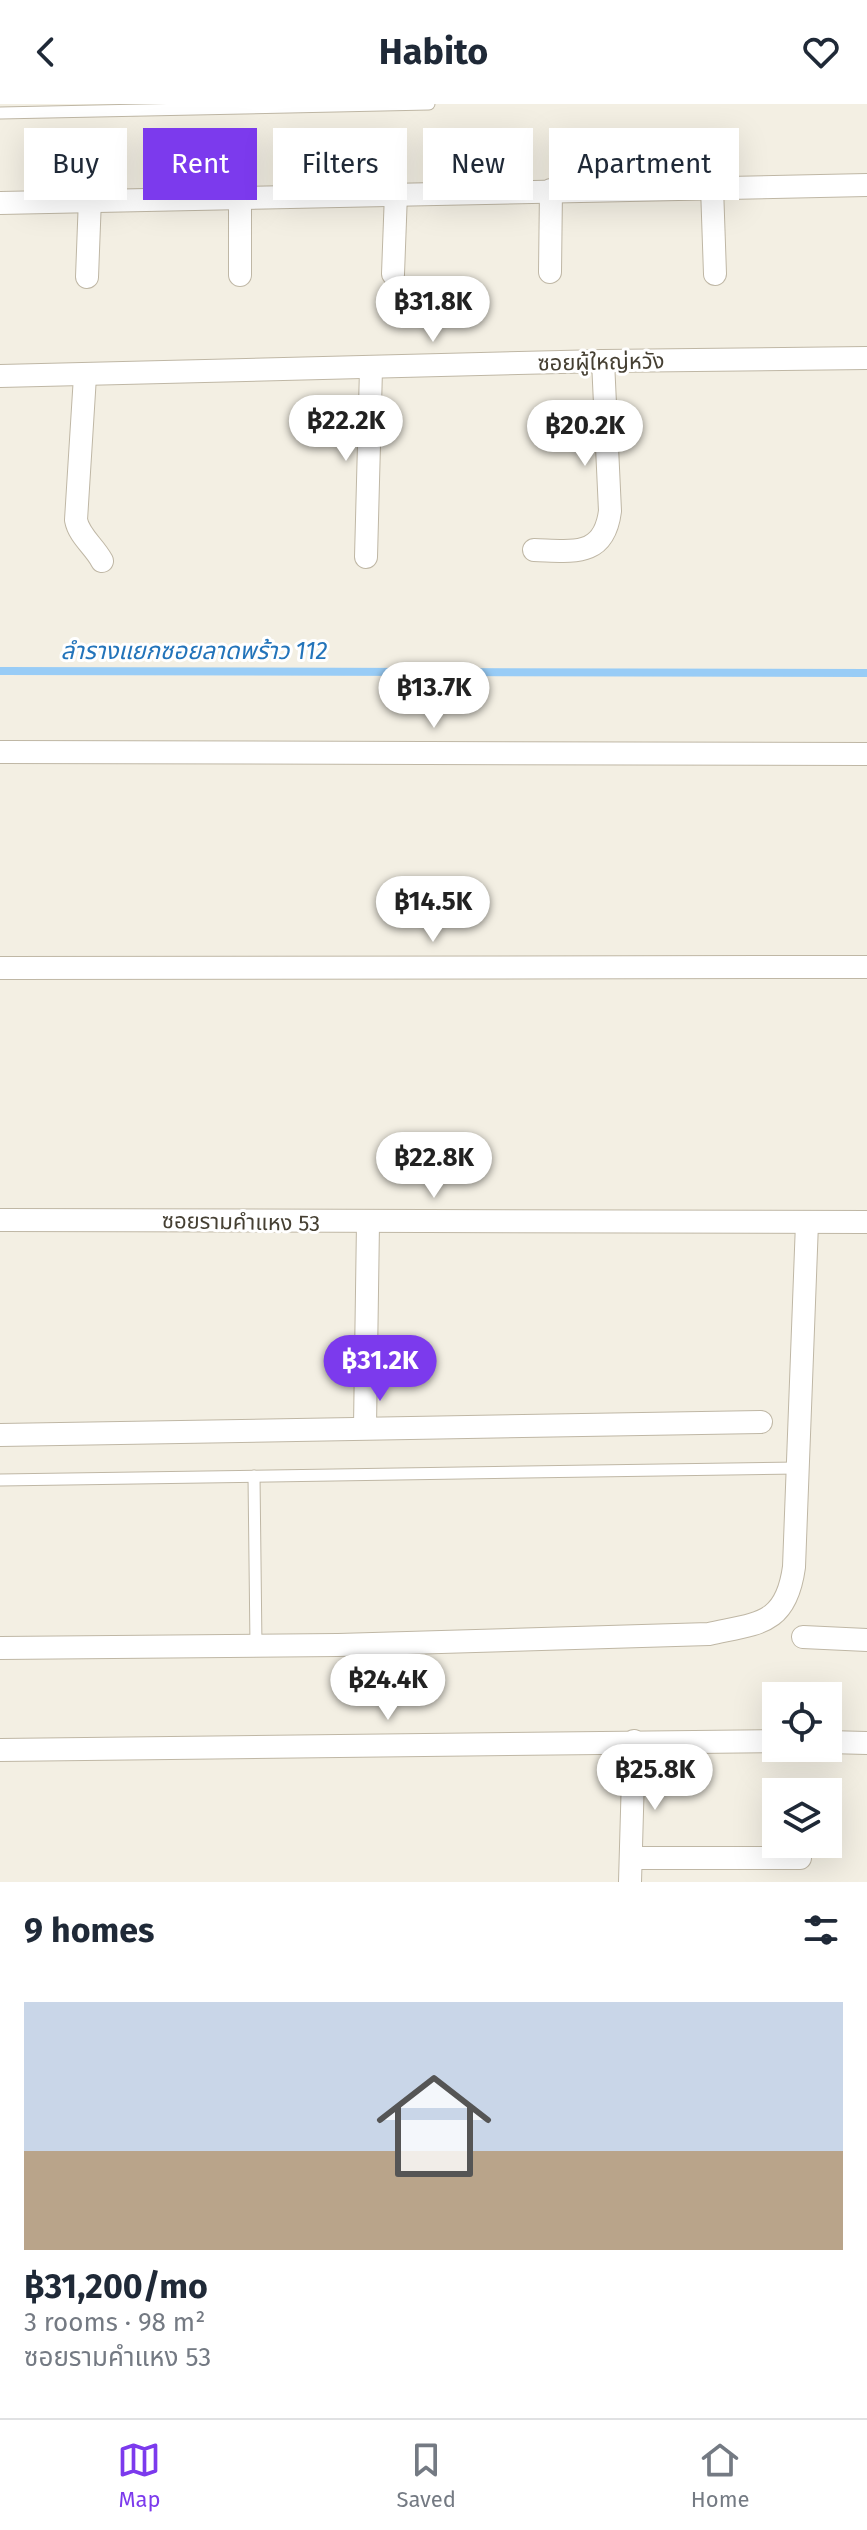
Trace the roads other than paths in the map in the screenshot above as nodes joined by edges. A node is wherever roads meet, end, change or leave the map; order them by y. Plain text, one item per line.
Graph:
1 (429, 104) edge
2 (0, 113) edge
3 (867, 185) edge
4 (739, 187) edge
5 (549, 190) edge
6 (407, 193) edge
7 (54, 200) edge
8 (90, 200) edge
9 (240, 200) edge
10 (396, 200) edge
11 (551, 200) edge
12 (712, 200) edge
13 (0, 203) edge
14 (550, 272) dead end
15 (393, 274) dead end
16 (715, 274) dead end
17 (240, 275) dead end
18 (87, 277) dead end
19 (867, 358) edge
20 (603, 361) junction
21 (371, 369) junction
22 (0, 376) edge
23 (85, 376) junction
24 (534, 550) dead end
25 (366, 557) dead end
26 (102, 561) dead end
27 (0, 752) edge
28 (867, 754) edge
29 (867, 967) edge
30 (0, 968) edge
31 (0, 1220) edge
32 (867, 1222) edge
33 (368, 1223) junction
34 (807, 1223) junction
35 (761, 1422) dead end
36 (365, 1427) junction
37 (0, 1435) edge
38 (798, 1468) junction
39 (254, 1476) junction
40 (0, 1480) edge
41 (803, 1637) dead end
42 (867, 1640) edge
43 (256, 1646) junction
44 (0, 1648) edge
45 (634, 1741) junction
46 (762, 1741) edge
47 (842, 1742) edge
48 (867, 1743) edge
49 (0, 1750) edge
50 (631, 1858) junction
51 (762, 1858) edge
52 (630, 1882) edge

1 - 2 lane
3 - 4 street
5 - 6 street
7 - 13 street
8 - 18 street
9 - 17 street
10 - 15 street
11 - 14 street
12 - 16 street
19 - 20 street, ซอยผู้ใหญ่หวัง
20 - 21 street, ซอยผู้ใหญ่หวัง
20 - 24 street
21 - 23 street, ซอยผู้ใหญ่หวัง
21 - 25 street
22 - 23 street, ซอยผู้ใหญ่หวัง
23 - 26 street
27 - 28 street
29 - 30 street
31 - 33 street, ซอยรามคำแหง 53
32 - 34 street, ซอยรามคำแหง 53
33 - 34 street, ซอยรามคำแหง 53
33 - 36 street
34 - 38 street
35 - 36 street
36 - 37 street
38 - 39 lane
38 - 43 street
39 - 40 lane
39 - 43 lane
41 - 42 street
43 - 44 street
45 - 46 street
45 - 49 street
45 - 50 street
47 - 48 street
50 - 51 street
50 - 52 street

